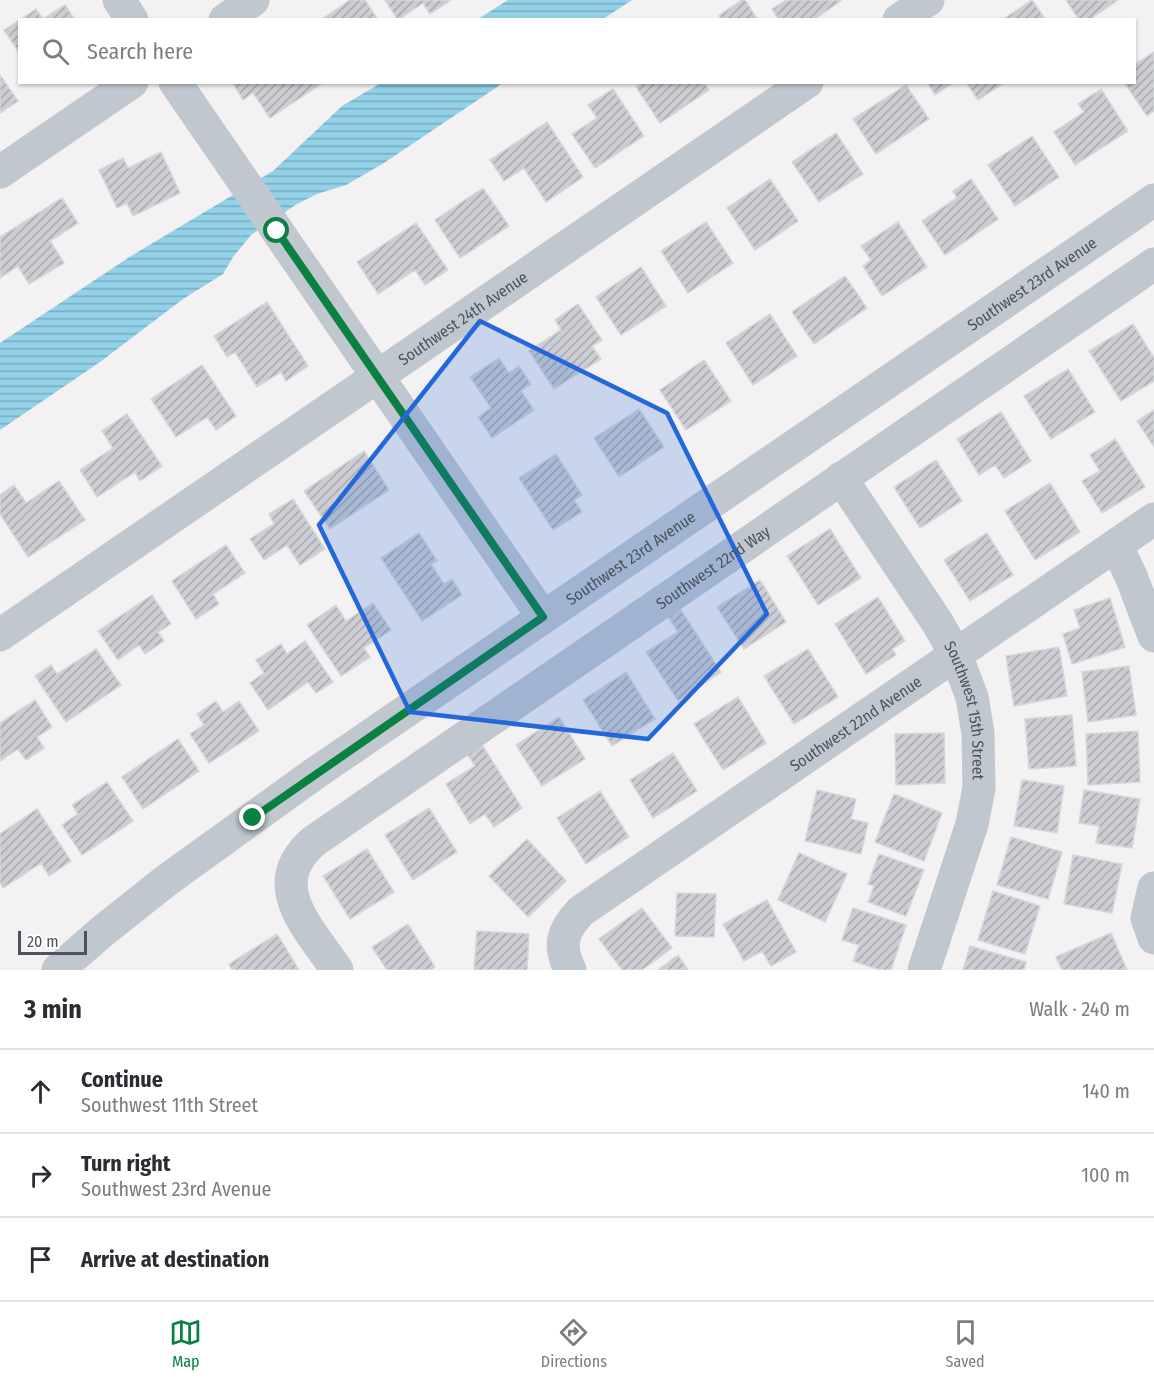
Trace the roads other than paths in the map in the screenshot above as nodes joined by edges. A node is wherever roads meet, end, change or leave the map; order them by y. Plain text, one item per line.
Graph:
1 (119, 0) edge
2 (253, 0) edge
3 (928, 0) edge
4 (131, 18) edge
5 (228, 18) edge
6 (902, 18) edge
7 (129, 84) edge
8 (176, 84) edge
9 (804, 84) edge
10 (0, 172) edge
11 (1154, 200) edge
12 (1154, 264) edge
13 (377, 377) junction
14 (841, 478) junction
15 (1154, 519) edge
16 (1116, 545) junction
17 (543, 617) junction
18 (0, 634) edge
19 (1154, 636) edge
20 (956, 655) junction
21 (1154, 888) edge
22 (1154, 938) edge
23 (71, 966) edge
24 (337, 970) edge
25 (570, 970) edge
26 (924, 970) edge

1 - 4 street
2 - 5 street
3 - 6 street
7 - 10 street
8 - 13 street
9 - 13 street, Southwest 24th Avenue
11 - 17 street, Southwest 23rd Avenue
12 - 14 street, Southwest 22nd Way
13 - 17 street
13 - 18 street, Southwest 24th Avenue
14 - 20 street, Southwest 15th Street
14 - 24 street, Southwest 22nd Way
15 - 16 street, Southwest 22nd Avenue
16 - 19 street
16 - 20 street, Southwest 22nd Avenue
17 - 23 street, Southwest 23rd Avenue
20 - 25 street, Southwest 22nd Avenue
20 - 26 street, Southwest 15th Street
21 - 22 street

